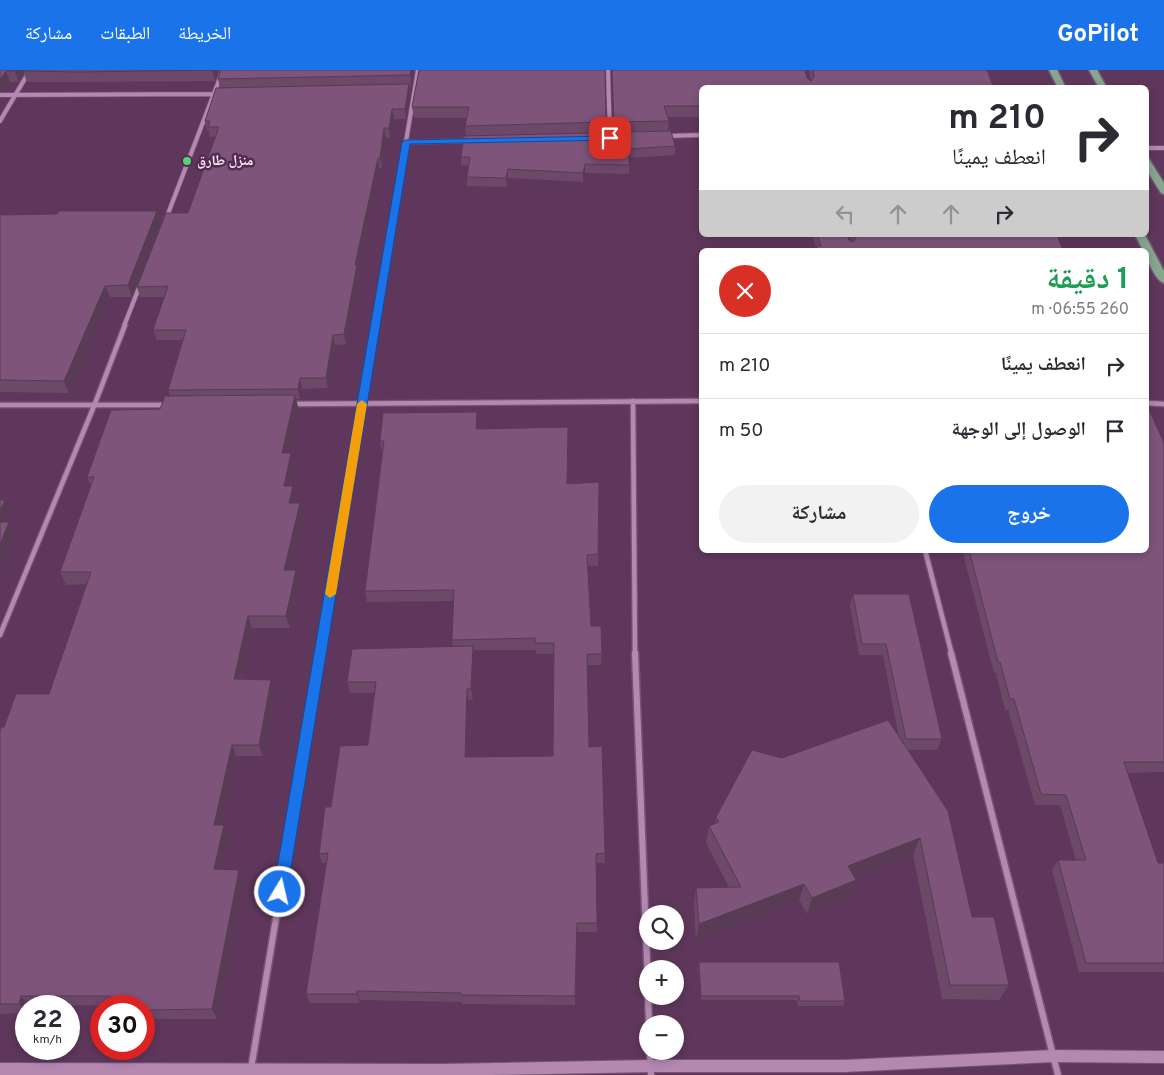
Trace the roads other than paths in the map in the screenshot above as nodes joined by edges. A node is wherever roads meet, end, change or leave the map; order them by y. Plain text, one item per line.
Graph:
1 (30, 70) edge
2 (224, 70) edge
3 (418, 70) edge
4 (608, 70) edge
5 (1053, 70) edge
6 (1093, 70) edge
7 (1060, 85) edge
8 (1101, 85) edge
9 (405, 90) edge
10 (415, 90) junction
11 (213, 94) junction
12 (223, 94) edge
13 (0, 95) edge
14 (16, 95) junction
15 (0, 121) edge
16 (699, 135) edge
17 (665, 136) edge
18 (600, 138) edge
19 (610, 138) junction
20 (619, 138) edge
21 (474, 141) edge
22 (406, 142) junction
23 (1149, 148) edge
24 (1164, 148) edge
25 (1149, 166) edge
26 (1164, 191) edge
27 (164, 222) edge
28 (1149, 252) edge
29 (143, 277) edge
30 (1164, 280) edge
31 (633, 401) junction
32 (699, 401) edge
33 (362, 403) junction
34 (1149, 403) edge
35 (283, 404) edge
36 (1164, 404) edge
37 (0, 405) edge
38 (173, 405) edge
39 (94, 406) junction
40 (926, 553) edge
41 (0, 635) edge
42 (647, 960) edge
43 (1053, 1056) junction
44 (1164, 1057) edge
45 (0, 1069) edge
46 (651, 1070) edge
47 (250, 1072) edge
48 (1058, 1075) edge

1 - 14 street
2 - 11 street
3 - 10 street
4 - 19 street
5 - 7 main road
6 - 8 main road
9 - 10 street
10 - 22 street
11 - 12 street
11 - 14 street
11 - 27 street
13 - 14 street
14 - 15 street
16 - 17 street
18 - 19 street
19 - 20 street
21 - 22 street
22 - 33 street
23 - 24 street
25 - 26 main road
28 - 30 main road
29 - 39 street
31 - 32 street
31 - 33 street
31 - 42 street
33 - 35 street
33 - 47 street
34 - 36 street
37 - 39 street
38 - 39 street
39 - 41 street
40 - 43 street
43 - 44 street
43 - 46 street
43 - 48 street
45 - 47 street
46 - 47 street

